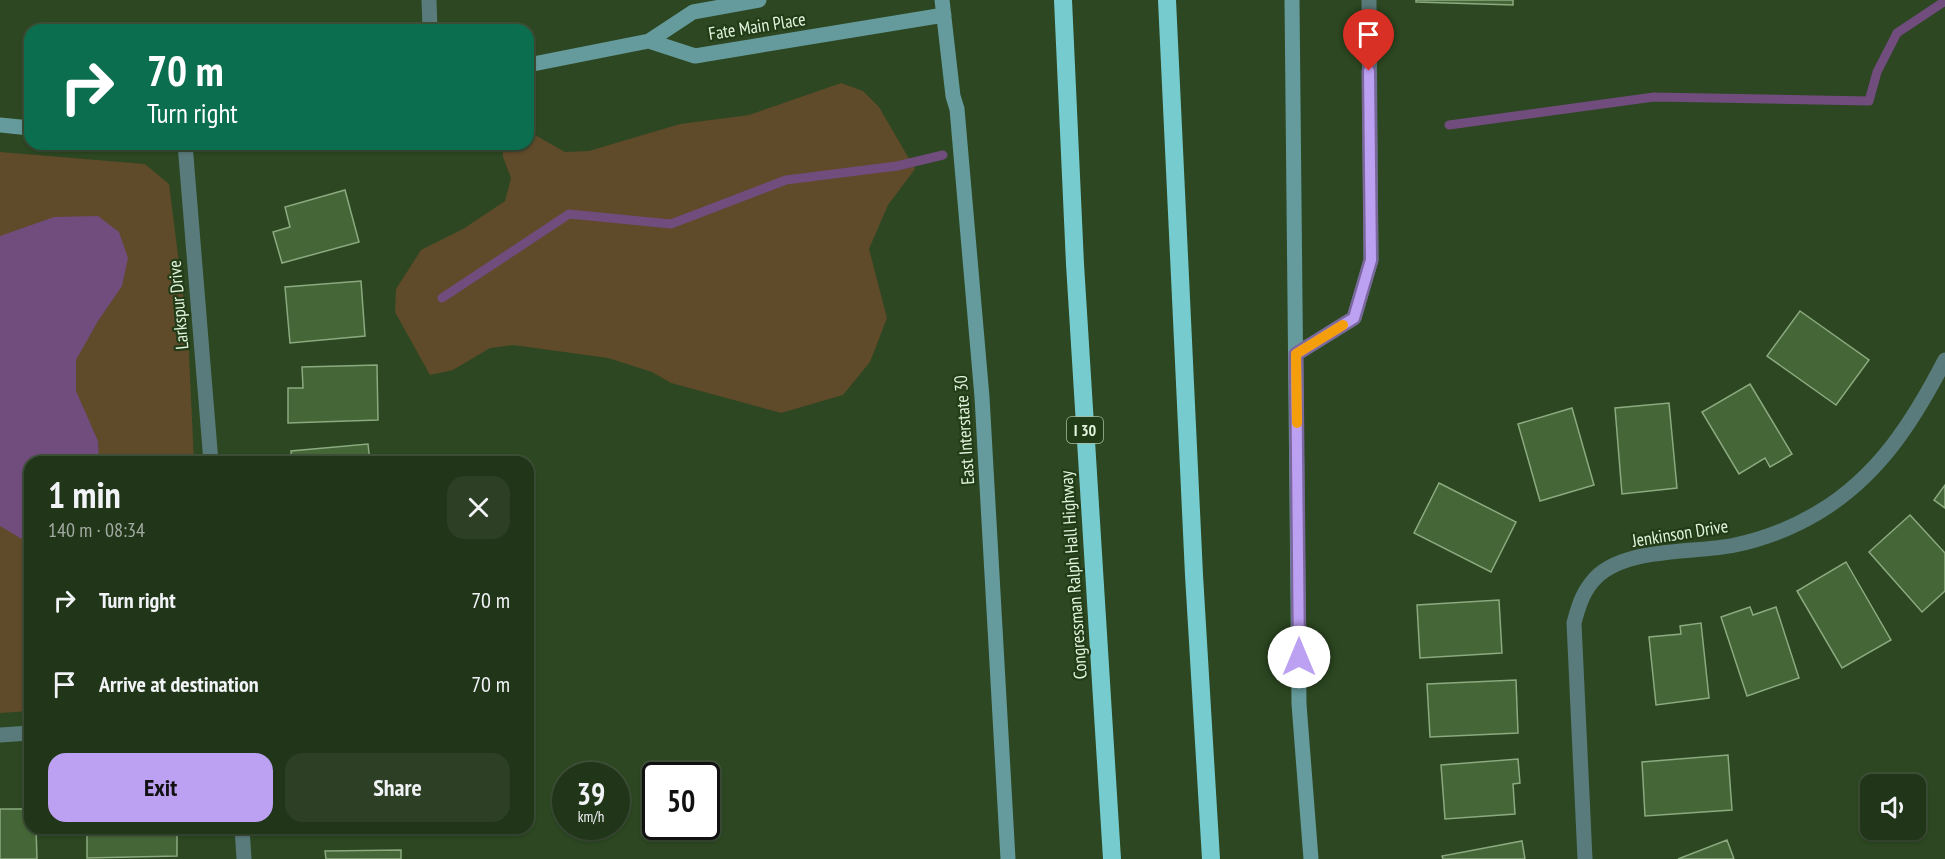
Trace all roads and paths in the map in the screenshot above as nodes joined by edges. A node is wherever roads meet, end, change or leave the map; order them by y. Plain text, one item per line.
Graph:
1 (429, 0) edge
2 (759, 0) edge
3 (1063, 0) edge
4 (1167, 0) edge
5 (1292, 0) edge
6 (1369, 0) edge
7 (943, 8) edge
8 (430, 24) edge
9 (649, 41) junction
10 (534, 63) edge
11 (0, 125) edge
12 (24, 127) edge
13 (185, 150) edge
14 (1296, 354) junction
15 (1945, 360) edge
16 (211, 456) edge
17 (24, 733) edge
18 (0, 735) edge
19 (242, 834) edge
20 (244, 859) edge
21 (1008, 859) edge
22 (1112, 859) edge
23 (1210, 859) edge
24 (1311, 859) edge
25 (1585, 859) edge

1 - 8 street
2 - 9 main road, Fate Main Place
3 - 22 highway, Congressman Ralph Hall Highway / I 30
4 - 23 highway
5 - 14 main road
6 - 14 street
7 - 9 main road, Fate Main Place
7 - 21 main road, East Interstate 30
9 - 10 main road, Fate Main Place
11 - 12 main road
13 - 16 street, Larkspur Drive
14 - 24 main road
15 - 25 street, Jenkinson Drive
17 - 18 street
19 - 20 street

